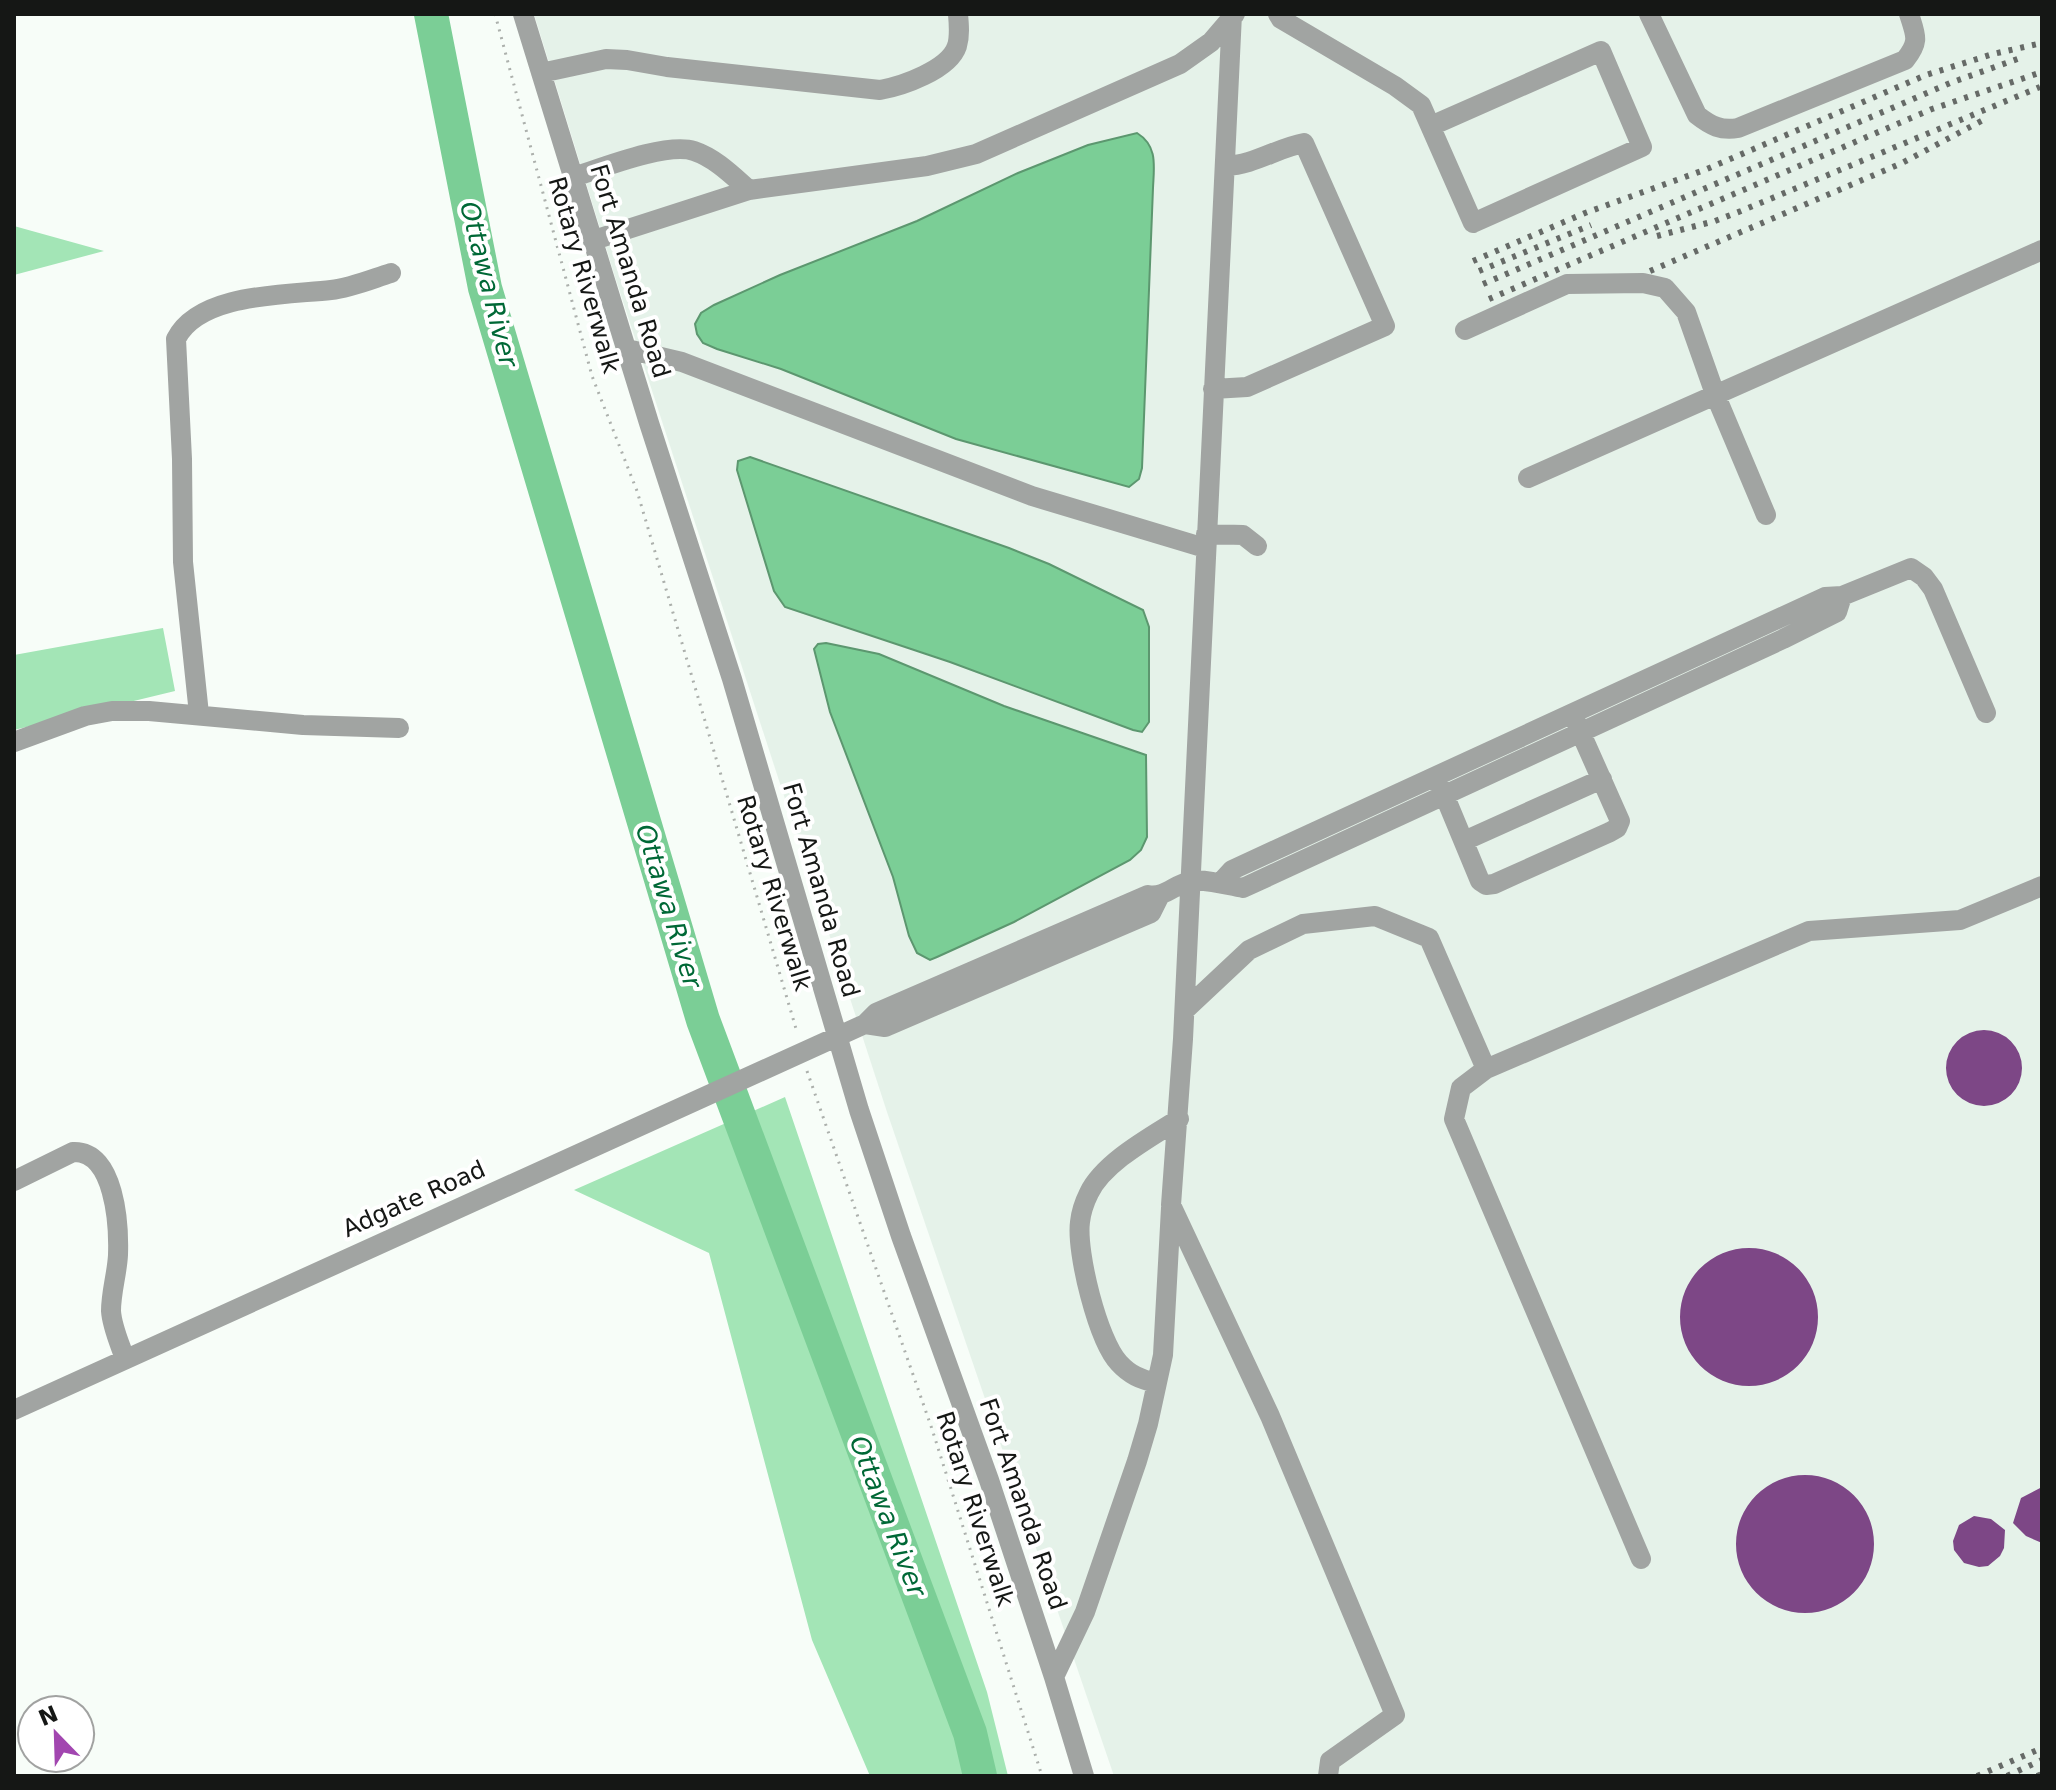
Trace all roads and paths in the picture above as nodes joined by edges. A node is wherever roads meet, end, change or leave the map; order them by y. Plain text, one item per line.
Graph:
1 (495, 14) edge
2 (523, 14) edge
3 (958, 14) edge
4 (1278, 14) edge
5 (1649, 14) edge
6 (1909, 14) edge
7 (1233, 16) edge
8 (541, 73) junction
9 (1431, 126) junction
10 (1226, 166) junction
11 (574, 177) junction
12 (749, 190) junction
13 (594, 240) junction
14 (2042, 250) edge
15 (391, 273) dead end
16 (1465, 330) dead end
17 (627, 349) junction
18 (1213, 389) junction
19 (1715, 394) junction
20 (1528, 478) dead end
21 (1766, 515) dead end
22 (1205, 541) junction
23 (1257, 546) dead end
24 (1842, 596) junction
25 (1986, 713) dead end
26 (199, 714) junction
27 (1571, 714) junction
28 (399, 728) dead end
29 (1582, 733) junction
30 (14, 742) edge
31 (1436, 776) junction
32 (1602, 779) junction
33 (1445, 797) junction
34 (1464, 841) junction
35 (1191, 881) junction
36 (1221, 882) junction
37 (2042, 886) edge
38 (1185, 1010) junction
39 (836, 1036) junction
40 (804, 1051) junction
41 (1486, 1069) junction
42 (1179, 1119) junction
43 (14, 1181) edge
44 (1171, 1205) junction
45 (125, 1359) junction
46 (1156, 1383) junction
47 (14, 1410) edge
48 (1641, 1559) dead end
49 (1054, 1677) junction
50 (1042, 1776) edge
51 (1084, 1776) edge
52 (1328, 1776) edge

1 - 40 path, Rotary Riverwalk
2 - 8 street, Fort Amanda Road
3 - 8 street
4 - 9 street
5 - 6 street
7 - 10 street
7 - 12 street
8 - 11 street, Fort Amanda Road
9 - 9 street
10 - 18 street
10 - 18 street
11 - 12 street
11 - 13 street, Fort Amanda Road
12 - 13 street
13 - 17 street, Fort Amanda Road
14 - 19 street
15 - 26 street
16 - 19 street
17 - 22 street
17 - 39 street, Fort Amanda Road
18 - 22 street
19 - 20 street
19 - 21 street
22 - 23 street
22 - 35 street
24 - 25 street
24 - 27 street
24 - 29 street
26 - 28 street
26 - 30 street
27 - 29 street
27 - 31 street
29 - 32 street
29 - 33 street
31 - 33 street
31 - 36 street
32 - 34 street
32 - 34 street
33 - 34 street
33 - 36 street
35 - 36 street
35 - 38 street
35 - 39 street, Adgate Road
37 - 41 street
38 - 41 street
38 - 42 street
39 - 40 street, Adgate Road
39 - 49 street, Fort Amanda Road
40 - 45 street, Adgate Road
40 - 50 path, Rotary Riverwalk
41 - 48 street
42 - 44 street
42 - 46 street
43 - 45 street
44 - 46 street
44 - 52 street
45 - 47 street, Adgate Road
46 - 49 street
49 - 51 street, Fort Amanda Road

